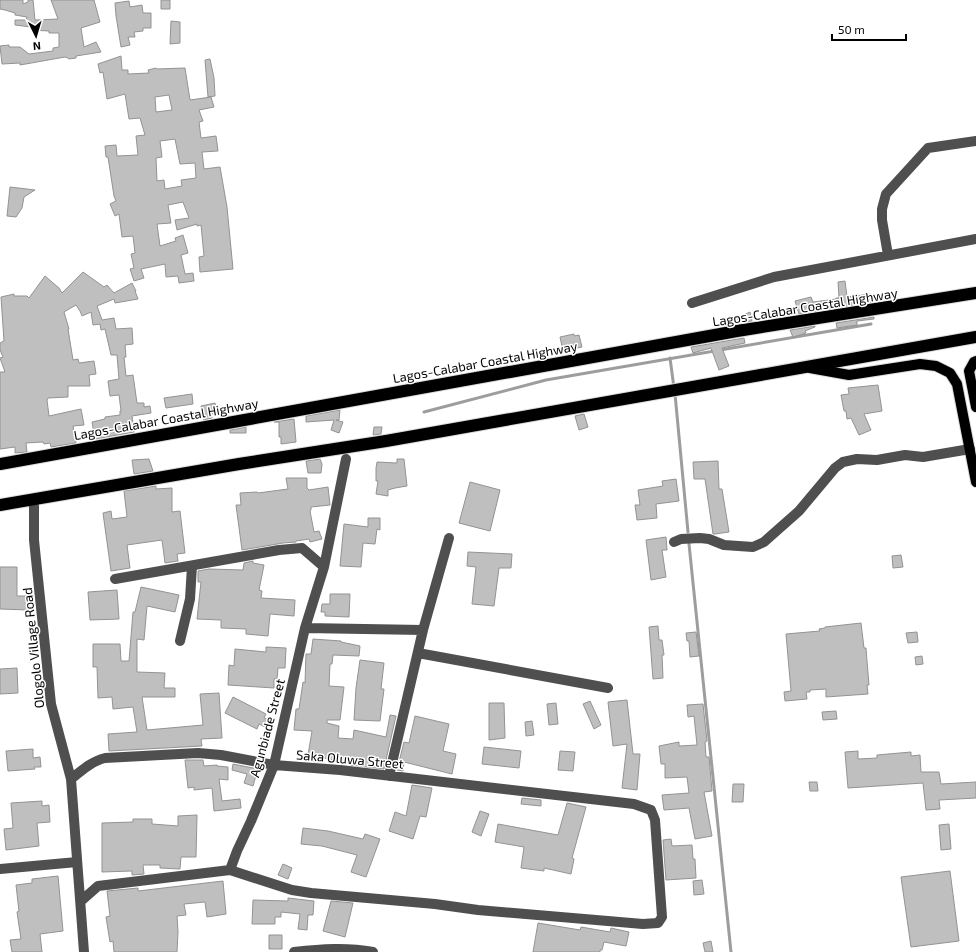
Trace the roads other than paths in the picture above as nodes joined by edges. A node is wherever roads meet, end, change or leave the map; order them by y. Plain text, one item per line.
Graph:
1 (976, 141) edge
2 (976, 239) edge
3 (888, 255) junction
4 (976, 293) edge
5 (692, 303) dead end
6 (976, 337) edge
7 (976, 361) edge
8 (802, 366) junction
9 (976, 407) edge
10 (970, 449) junction
11 (346, 459) dead end
12 (0, 464) edge
13 (976, 482) edge
14 (0, 505) edge
15 (34, 506) dead end
16 (449, 538) dead end
17 (674, 542) dead end
18 (192, 566) junction
19 (324, 567) junction
20 (116, 579) dead end
21 (305, 628) junction
22 (424, 630) junction
23 (180, 641) dead end
24 (418, 653) junction
25 (608, 688) dead end
26 (274, 765) junction
27 (389, 776) junction
28 (71, 779) junction
29 (78, 862) junction
30 (0, 869) edge
31 (230, 870) junction
32 (81, 901) junction
33 (84, 952) edge
34 (294, 952) edge
35 (374, 952) edge

1 - 3 street
2 - 3 street
3 - 5 street
4 - 12 highway, Lagos-Calabar Coastal Highway
6 - 8 highway
7 - 9 main road
8 - 10 main road
8 - 14 highway
10 - 13 main road
10 - 17 street
11 - 19 street, Agunbiade Street
15 - 28 street, Ologolo Village Road
16 - 22 street
18 - 19 street
18 - 20 street
18 - 23 street
19 - 21 street, Agunbiade Street
21 - 22 street
21 - 26 street, Agunbiade Street
22 - 24 street
24 - 25 street
24 - 27 street
26 - 27 street, Saka Oluwa Street
26 - 28 street, Saka Oluwa Street
26 - 31 street, Agunbiade Street
27 - 31 street, Saka Oluwa Street
28 - 29 street, Ologolo Village Road
29 - 30 street
29 - 32 street, Ologolo Village Road
31 - 32 street
32 - 33 street, Ologolo Village Road
34 - 35 street

